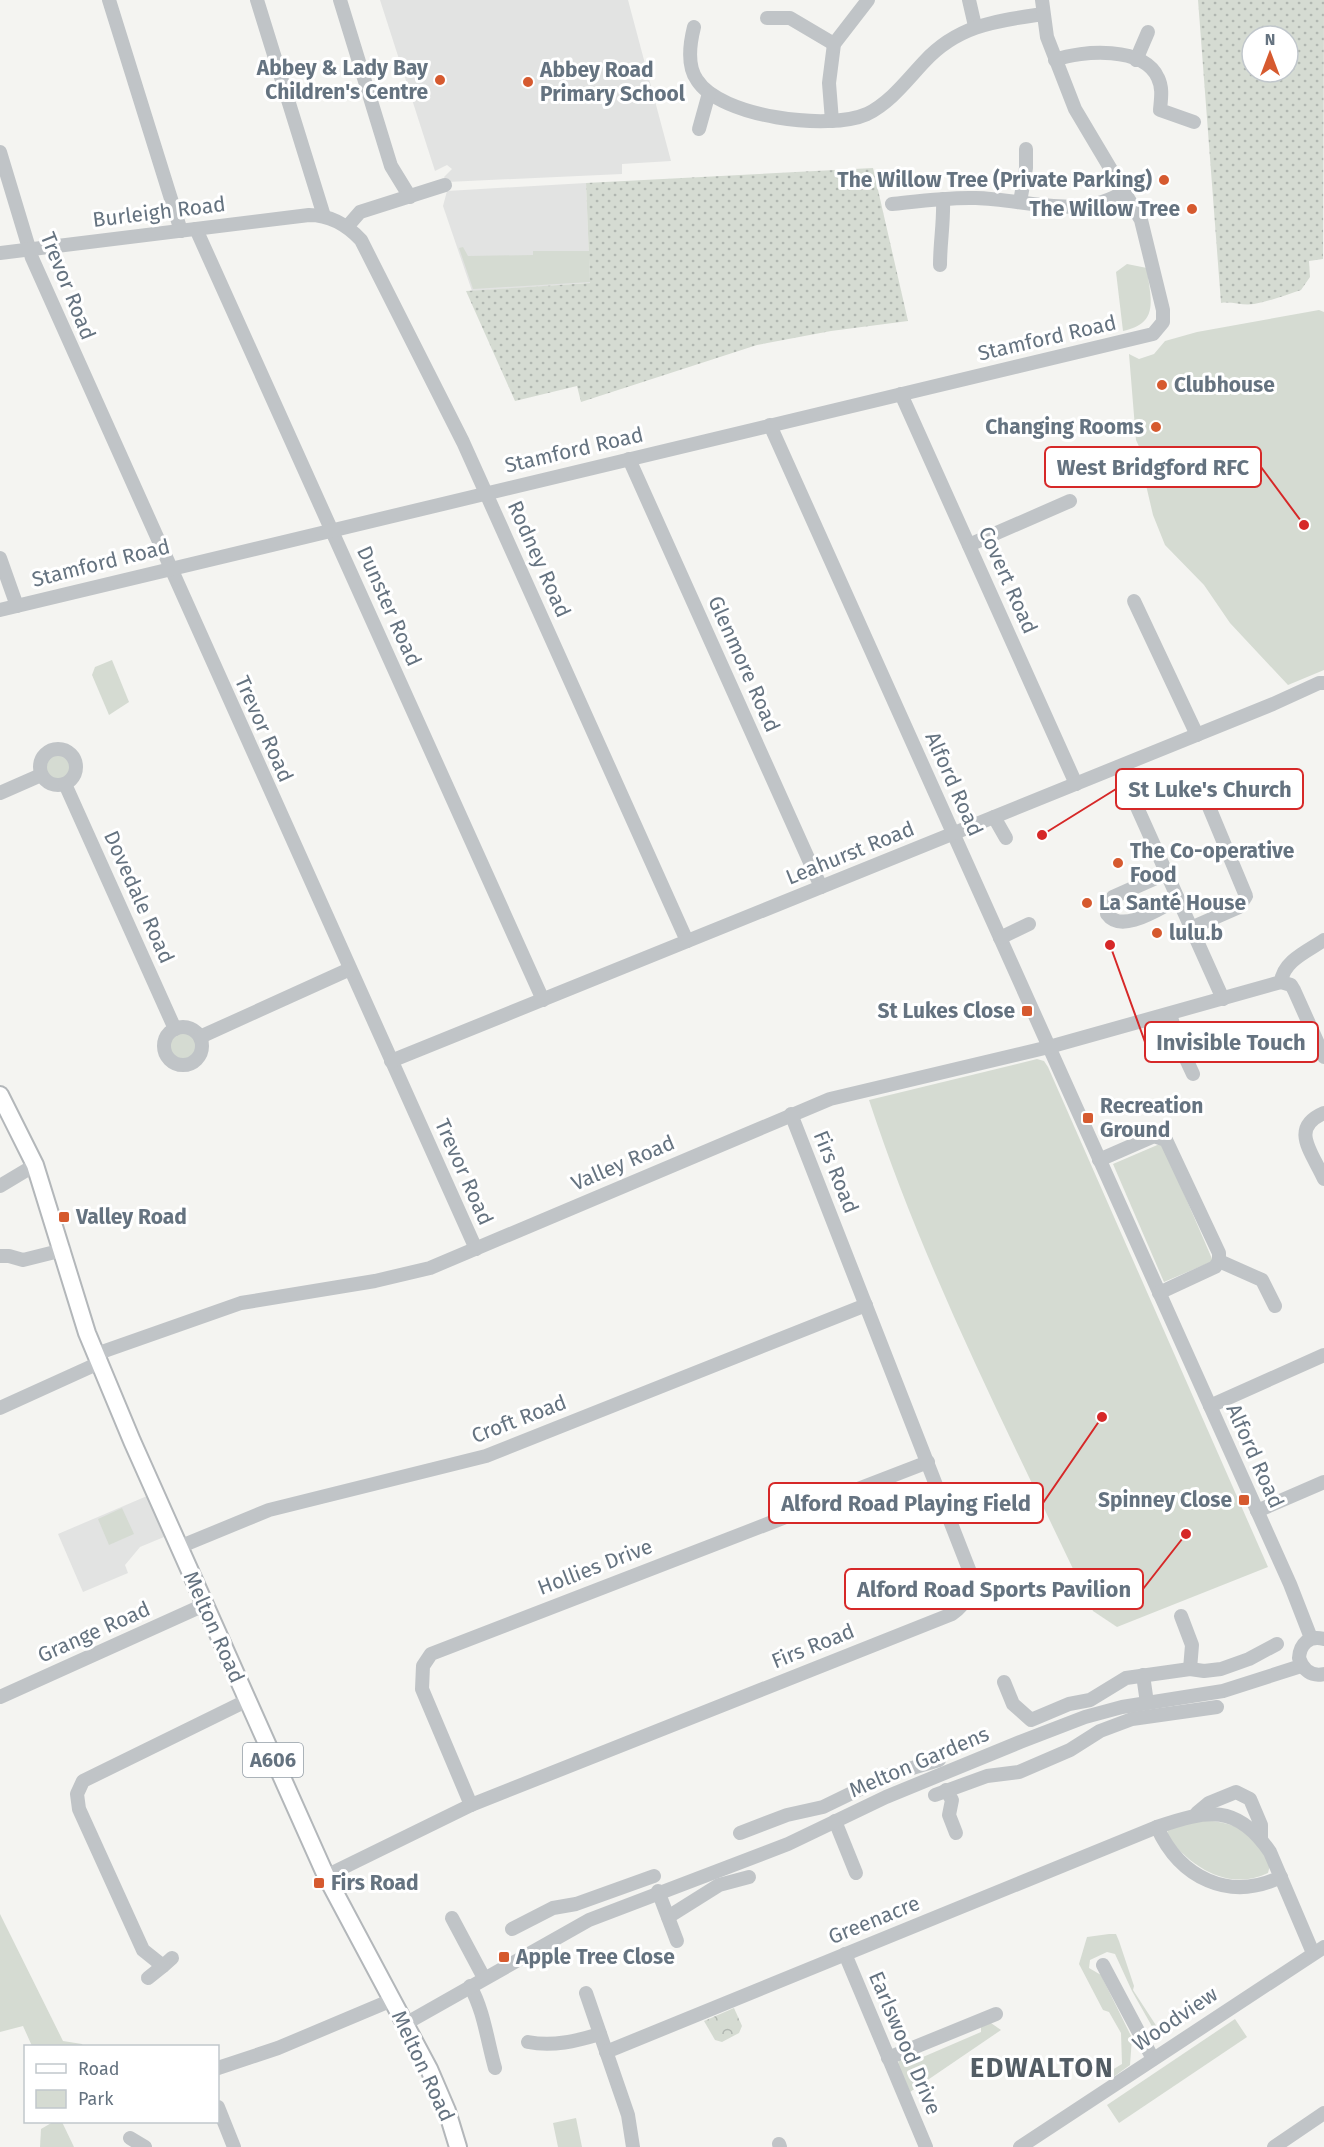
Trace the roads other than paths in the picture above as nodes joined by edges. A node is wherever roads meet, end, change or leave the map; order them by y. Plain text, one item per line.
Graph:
1 (110, 0) edge
2 (256, 0) edge
3 (340, 0) edge
4 (868, 0) edge
5 (969, 0) edge
6 (1042, 7) edge
7 (767, 18) dead end
8 (975, 26) junction
9 (694, 27) dead end
10 (1148, 32) dead end
11 (834, 44) junction
12 (1055, 60) junction
13 (1136, 60) junction
14 (709, 93) junction
15 (1160, 110) junction
16 (832, 121) junction
17 (1194, 122) dead end
18 (1158, 124) dead end
19 (699, 129) dead end
20 (1026, 149) dead end
21 (0, 152) edge
22 (445, 186) dead end
23 (1125, 191) junction
24 (410, 197) junction
25 (943, 199) junction
26 (1020, 202) junction
27 (892, 204) dead end
28 (324, 216) junction
29 (347, 227) junction
30 (196, 229) junction
31 (181, 231) junction
32 (28, 249) junction
33 (0, 253) edge
34 (940, 265) dead end
35 (901, 394) junction
36 (770, 425) junction
37 (629, 459) junction
38 (486, 493) junction
39 (1070, 501) dead end
40 (332, 529) junction
41 (969, 545) junction
42 (0, 558) edge
43 (168, 568) junction
44 (1134, 601) dead end
45 (17, 606) junction
46 (0, 610) edge
47 (1324, 683) edge
48 (1197, 735) junction
49 (1119, 766) junction
50 (41, 775) junction
51 (65, 784) junction
52 (1076, 784) junction
53 (0, 793) edge
54 (1209, 807) dead end
55 (994, 817) junction
56 (953, 834) junction
57 (1006, 838) dead end
58 (1167, 873) junction
59 (821, 887) junction
60 (1178, 899) junction
61 (1029, 924) dead end
62 (1191, 928) junction
63 (1000, 938) junction
64 (1324, 940) edge
65 (687, 941) junction
66 (350, 969) junction
67 (1281, 982) junction
68 (543, 999) junction
69 (1223, 999) junction
70 (1170, 1014) junction
71 (175, 1029) junction
72 (201, 1037) junction
73 (1049, 1047) junction
74 (1324, 1057) edge
75 (391, 1061) junction
76 (1193, 1074) dead end
77 (0, 1095) edge
78 (1324, 1113) edge
79 (791, 1114) junction
80 (1100, 1160) junction
81 (35, 1165) junction
82 (1324, 1179) edge
83 (0, 1186) edge
84 (476, 1249) junction
85 (63, 1250) junction
86 (0, 1256) edge
87 (1219, 1261) junction
88 (1159, 1293) junction
89 (866, 1305) junction
90 (1275, 1306) dead end
91 (1324, 1355) edge
92 (98, 1358) junction
93 (1210, 1406) junction
94 (0, 1408) edge
95 (928, 1462) junction
96 (1324, 1482) edge
97 (1257, 1511) junction
98 (179, 1548) junction
99 (204, 1605) junction
100 (1181, 1616) dead end
101 (1318, 1638) edge
102 (1277, 1644) dead end
103 (1301, 1666) junction
104 (1190, 1669) junction
105 (1324, 1674) edge
106 (1143, 1675) junction
107 (1004, 1682) dead end
108 (0, 1697) edge
109 (246, 1701) junction
110 (1147, 1703) junction
111 (1217, 1707) dead end
112 (1020, 1742) junction
113 (939, 1760) dead end
114 (1031, 1767) junction
115 (471, 1805) junction
116 (1197, 1813) junction
117 (835, 1821) junction
118 (764, 1824) junction
119 (1157, 1827) junction
120 (740, 1833) dead end
121 (956, 1833) dead end
122 (1261, 1839) junction
123 (774, 1849) junction
124 (856, 1873) dead end
125 (326, 1876) junction
126 (654, 1876) dead end
127 (749, 1877) dead end
128 (1281, 1877) junction
129 (658, 1891) junction
130 (668, 1917) junction
131 (452, 1918) dead end
132 (531, 1920) junction
133 (512, 1929) dead end
134 (677, 1941) dead end
135 (544, 1942) junction
136 (1319, 1950) edge
137 (845, 1954) junction
138 (1103, 1965) dead end
139 (148, 1978) dead end
140 (483, 1978) junction
141 (470, 1986) junction
142 (586, 1993) dead end
143 (392, 2000) junction
144 (996, 2014) dead end
145 (405, 2024) junction
146 (600, 2034) junction
147 (536, 2048) dead end
148 (606, 2052) junction
149 (888, 2058) junction
150 (1153, 2059) junction
151 (219, 2068) edge
152 (495, 2068) dead end
153 (219, 2110) edge
154 (1324, 2113) edge
155 (130, 2138) dead end
156 (145, 2147) edge
157 (234, 2147) edge
158 (458, 2147) edge
159 (633, 2147) edge
160 (926, 2147) edge
161 (1020, 2147) edge
162 (1274, 2147) edge

1 - 31 street
2 - 28 street
3 - 24 street
4 - 11 street
5 - 8 street
6 - 8 street
6 - 12 street
7 - 11 street
8 - 16 street
9 - 14 street
10 - 13 street
11 - 16 street
12 - 13 street
12 - 23 street
13 - 15 street
14 - 16 street
14 - 19 street
15 - 17 street
15 - 18 street
20 - 26 street
21 - 32 street, Trevor Road
22 - 24 street
23 - 26 street
23 - 35 street, Stamford Road
24 - 29 street
25 - 26 street
25 - 27 street
25 - 34 street
28 - 29 street, Rodney Road
28 - 30 street, Burleigh Road
29 - 38 street, Rodney Road
30 - 31 street, Burleigh Road
30 - 40 street, Dunster Road
31 - 32 street, Burleigh Road
32 - 33 street, Burleigh Road
32 - 43 street, Trevor Road
35 - 36 street, Stamford Road
35 - 41 street, Covert Road
36 - 37 street, Stamford Road
36 - 56 street, Alford Road
37 - 38 street, Stamford Road
37 - 59 street, Glenmore Road
38 - 40 street, Stamford Road
38 - 65 street, Rodney Road
39 - 41 street
40 - 43 street, Stamford Road
40 - 68 street, Dunster Road
41 - 52 street, Covert Road
42 - 45 street
43 - 45 street, Stamford Road
43 - 66 street, Trevor Road
44 - 48 street
45 - 46 street, Stamford Road
47 - 48 street, Leahurst Road
48 - 49 street, Leahurst Road
49 - 52 street, Leahurst Road
49 - 58 street
50 - 51 street
50 - 51 street
50 - 53 street
51 - 71 street, Dovedale Road
52 - 55 street, Leahurst Road
54 - 62 street
55 - 56 street, Leahurst Road
55 - 57 street
56 - 59 street, Leahurst Road
56 - 63 street, Alford Road
58 - 60 street
58 - 60 street
59 - 65 street, Leahurst Road
60 - 62 street
61 - 63 street
62 - 69 street
63 - 73 street, Alford Road
64 - 67 street
65 - 68 street, Leahurst Road
66 - 72 street
66 - 75 street, Trevor Road
67 - 69 street, Valley Road
67 - 74 street
68 - 75 street, Leahurst Road
69 - 70 street, Valley Road
70 - 73 street, Valley Road
70 - 76 street
71 - 72 street
71 - 72 street
73 - 79 street, Valley Road
73 - 80 street, Alford Road
75 - 84 street, Trevor Road
77 - 81 main road, Melton Road / A606
78 - 82 street
79 - 84 street, Valley Road
79 - 89 street, Firs Road
80 - 87 street
80 - 88 street, Alford Road
81 - 83 street
81 - 85 main road, Melton Road / A606
84 - 92 street, Valley Road
85 - 86 street
85 - 92 main road, Melton Road / A606
87 - 88 street
87 - 90 street
88 - 93 street, Alford Road
89 - 95 street, Firs Road
89 - 98 street, Croft Road
91 - 93 street
92 - 94 street, Valley Road
92 - 98 main road, Melton Road / A606
93 - 97 street, Alford Road
95 - 115 street, Firs Road
95 - 115 street, Hollies Drive
96 - 97 street
97 - 101 street, Alford Road
98 - 99 main road, Melton Road / A606
99 - 108 street, Grange Road
99 - 109 main road, Melton Road / A606
100 - 104 street
101 - 103 street
102 - 104 street
103 - 105 street
103 - 110 street, Melton Gardens
104 - 106 street
106 - 107 street
106 - 110 street
109 - 125 main road, Melton Road / A606
109 - 139 street
110 - 112 street, Melton Gardens
111 - 114 street, Melton Gardens
112 - 114 street, Melton Gardens
112 - 117 street, Melton Gardens
113 - 118 street, Melton Gardens
114 - 121 street, Melton Gardens
115 - 125 street, Firs Road
116 - 119 street, Greenacre
116 - 122 street, Greenacre
116 - 122 street, Greenacre
117 - 123 street, Melton Gardens
117 - 124 street, Melton Gardens
118 - 120 street, Melton Gardens
118 - 123 street
119 - 128 street
119 - 137 street, Greenacre
122 - 128 street, Greenacre
123 - 129 street, Melton Gardens
125 - 143 main road, Melton Road / A606
126 - 132 street
127 - 130 street
128 - 136 street, Greenacre
129 - 130 street
129 - 135 street, Melton Gardens
130 - 134 street
131 - 140 street
132 - 133 street
132 - 135 street
135 - 140 street, Melton Gardens
136 - 150 street, Woodview
137 - 148 street, Greenacre
137 - 149 street, Earlswood Drive
138 - 150 street
140 - 141 street, Melton Gardens
141 - 145 street, Melton Gardens
141 - 152 street
142 - 146 street
143 - 145 main road, Melton Road / A606
143 - 151 street
144 - 149 street
145 - 158 main road, Melton Road / A606
146 - 147 street
146 - 148 street
148 - 159 street
149 - 160 street, Earlswood Drive
150 - 161 street, Woodview
153 - 157 street
154 - 162 street
155 - 156 street

